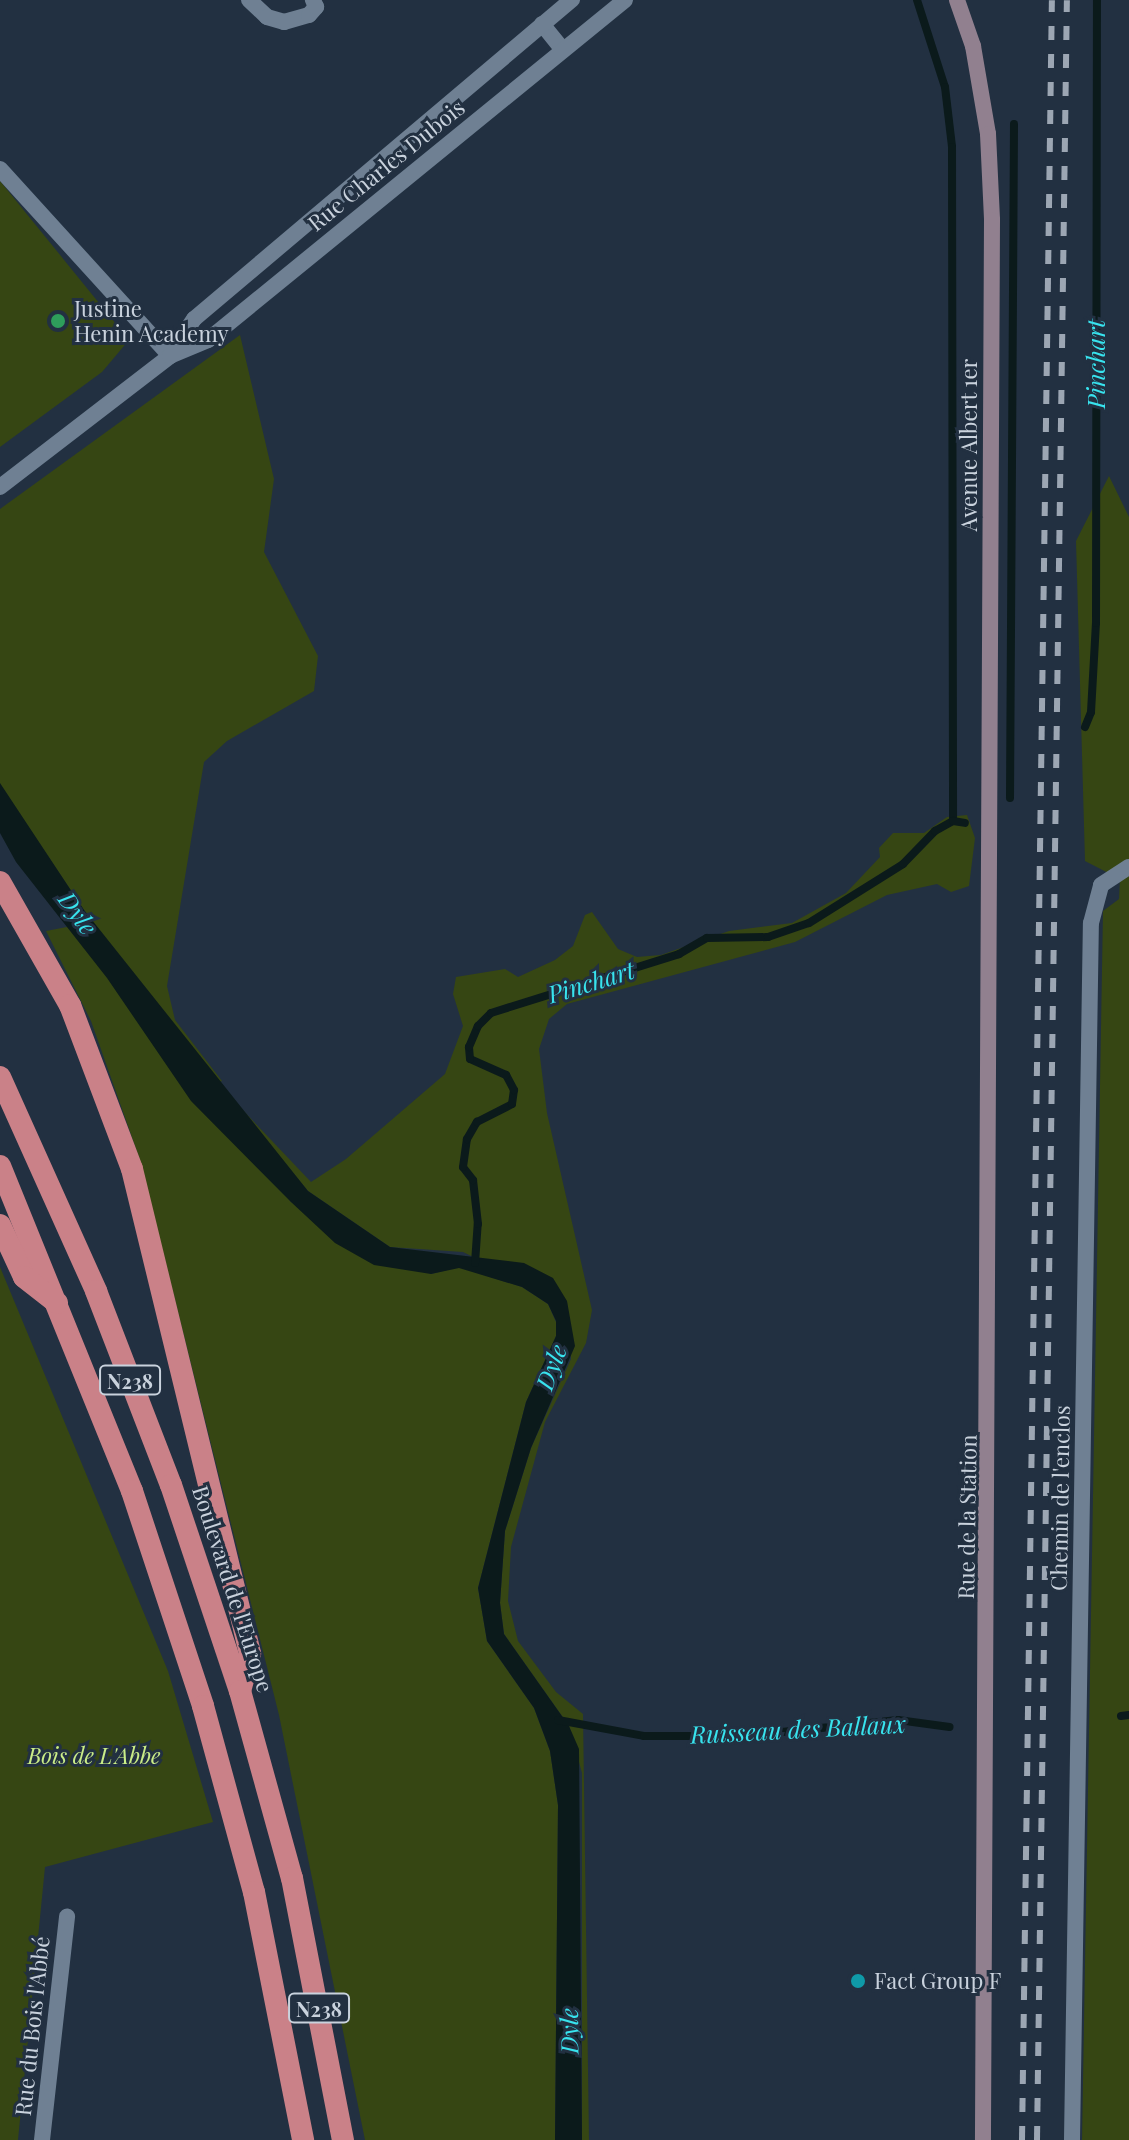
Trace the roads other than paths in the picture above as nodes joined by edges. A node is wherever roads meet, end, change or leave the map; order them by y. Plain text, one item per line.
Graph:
1 (249, 0) edge
2 (313, 0) edge
3 (572, 0) edge
4 (625, 0) edge
5 (957, 0) edge
6 (542, 24) junction
7 (562, 49) junction
8 (0, 169) edge
9 (170, 356) junction
10 (0, 487) edge
11 (1125, 868) edge
12 (0, 882) edge
13 (989, 894) joint
14 (0, 1077) edge
15 (0, 1166) edge
16 (0, 1225) edge
17 (61, 1306) junction
18 (240, 1691) junction
19 (67, 1916) dead end
20 (42, 2140) edge
21 (303, 2140) edge
22 (343, 2140) edge
23 (983, 2140) edge
24 (1072, 2140) edge

1 - 2 street
3 - 6 street, Rue Charles Dubois
4 - 7 street, Rue Charles Dubois
5 - 13 main road, Avenue Albert 1er
6 - 7 street
6 - 9 street, Rue Charles Dubois
7 - 9 street, Rue Charles Dubois
8 - 9 street
9 - 10 street, Rue Charles Dubois
11 - 24 street, Chemin de l'enclos
12 - 18 highway
13 - 23 main road, Rue de la Station
14 - 18 highway, Boulevard de l'Europe / N238
15 - 17 highway, N238
16 - 17 highway
17 - 21 highway, N238
18 - 22 highway, Boulevard de l'Europe / N238
19 - 20 street, Rue du Bois l'Abbé

